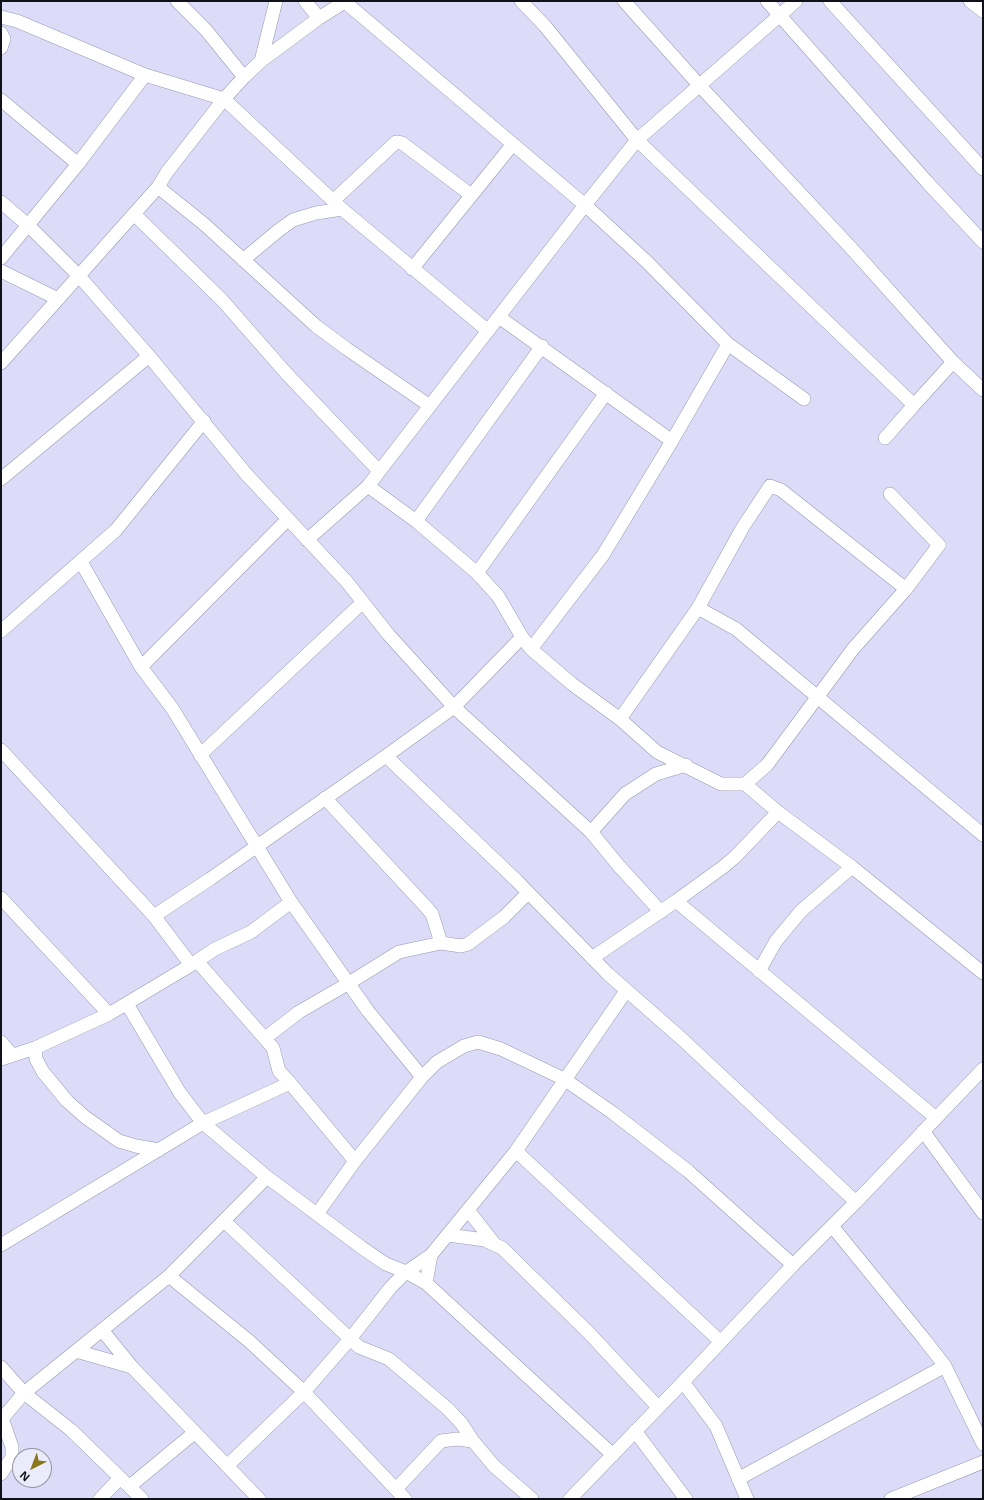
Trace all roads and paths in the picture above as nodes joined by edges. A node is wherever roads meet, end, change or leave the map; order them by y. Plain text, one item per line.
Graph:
1 (177, 1) edge
2 (276, 1) edge
3 (305, 1) edge
4 (346, 1) edge
5 (522, 1) edge
6 (624, 1) edge
7 (767, 1) edge
8 (796, 1) edge
9 (830, 1) edge
10 (970, 1) edge
11 (983, 11) edge
12 (779, 15) junction
13 (1, 17) edge
14 (319, 18) junction
15 (1, 33) edge
16 (1, 48) edge
17 (260, 61) junction
18 (145, 75) junction
19 (244, 77) junction
20 (700, 86) junction
21 (224, 99) junction
22 (1, 100) edge
23 (637, 140) junction
24 (513, 144) junction
25 (78, 164) junction
26 (983, 169) edge
27 (158, 187) junction
28 (471, 195) junction
29 (1, 202) edge
30 (338, 205) junction
31 (585, 205) junction
32 (134, 214) junction
33 (29, 226) junction
34 (983, 242) edge
35 (1, 258) edge
36 (243, 260) junction
37 (412, 268) junction
38 (1, 271) edge
39 (79, 276) junction
40 (58, 299) junction
41 (499, 317) junction
42 (488, 331) junction
43 (728, 344) junction
44 (542, 346) junction
45 (149, 356) junction
46 (953, 362) junction
47 (1, 363) edge
48 (983, 390) edge
49 (606, 393) junction
50 (804, 399) dead end
51 (914, 405) junction
52 (430, 406) junction
53 (204, 421) junction
54 (885, 438) dead end
55 (672, 441) junction
56 (379, 471) junction
57 (1, 479) edge
58 (368, 486) junction
59 (890, 494) dead end
60 (288, 519) junction
61 (416, 521) junction
62 (307, 540) junction
63 (81, 562) junction
64 (477, 573) junction
65 (906, 589) junction
66 (363, 602) junction
67 (698, 608) junction
68 (1, 632) edge
69 (522, 637) junction
70 (531, 649) junction
71 (141, 667) junction
72 (818, 697) junction
73 (454, 707) junction
74 (620, 719) junction
75 (1, 750) edge
76 (200, 755) junction
77 (386, 756) junction
78 (686, 765) junction
79 (745, 784) junction
80 (325, 798) junction
81 (778, 812) junction
82 (591, 832) junction
83 (983, 834) edge
84 (256, 846) junction
85 (852, 867) junction
86 (528, 893) junction
87 (1, 898) edge
88 (676, 901) junction
89 (291, 902) junction
90 (660, 912) junction
91 (154, 916) junction
92 (441, 943) junction
93 (592, 958) junction
94 (194, 963) junction
95 (759, 971) junction
96 (983, 973) edge
97 (349, 983) junction
98 (626, 991) junction
99 (127, 1004) junction
100 (109, 1014) junction
101 (265, 1038) junction
102 (1, 1042) edge
103 (35, 1048) junction
104 (7, 1057) edge
105 (983, 1069) edge
106 (422, 1077) junction
107 (564, 1079) junction
108 (290, 1083) junction
109 (936, 1118) junction
110 (203, 1123) junction
111 (923, 1132) junction
112 (159, 1150) junction
113 (516, 1151) junction
114 (355, 1161) junction
115 (267, 1177) junction
116 (856, 1202) junction
117 (468, 1210) junction
118 (983, 1213) edge
119 (317, 1214) junction
120 (224, 1221) junction
121 (832, 1226) junction
122 (448, 1235) junction
123 (493, 1242) junction
124 (1, 1245) edge
125 (431, 1255) junction
126 (386, 1264) junction
127 (793, 1264) junction
128 (406, 1272) junction
129 (169, 1276) junction
130 (426, 1283) junction
131 (391, 1286) junction
132 (102, 1330) junction
133 (350, 1339) junction
134 (721, 1342) junction
135 (76, 1351) junction
136 (944, 1366) junction
137 (1, 1367) edge
138 (132, 1368) junction
139 (683, 1382) junction
140 (304, 1392) junction
141 (24, 1393) junction
142 (658, 1407) junction
143 (2, 1419) edge
144 (635, 1431) junction
145 (194, 1433) junction
146 (473, 1441) junction
147 (983, 1443) edge
148 (613, 1456) junction
149 (983, 1462) edge
150 (227, 1466) junction
151 (1, 1474) edge
152 (738, 1478) junction
153 (125, 1482) junction
154 (396, 1489) junction
155 (100, 1499) edge
156 (142, 1499) edge
157 (259, 1499) edge
158 (405, 1499) edge
159 (532, 1499) edge
160 (570, 1499) edge
161 (686, 1499) edge
162 (747, 1499) edge
163 (891, 1499) edge

1 - 19 street
2 - 17 street
3 - 14 street
4 - 14 street
4 - 24 street
5 - 23 street
6 - 20 street
7 - 12 street
8 - 12 street
9 - 26 street
10 - 11 street
12 - 20 street
12 - 34 street
13 - 18 street
14 - 17 street
15 - 16 street
17 - 19 street
18 - 21 street
18 - 25 street
19 - 21 street
20 - 23 street
20 - 46 street
21 - 27 street
21 - 30 street
22 - 25 street
23 - 31 street
23 - 51 street
24 - 28 street
24 - 31 street
25 - 33 street
27 - 32 street
27 - 36 street
28 - 30 street
28 - 37 street
29 - 33 street
30 - 36 street
30 - 37 street
31 - 41 street
31 - 43 street
32 - 39 street
32 - 56 street
33 - 35 street
33 - 39 street
36 - 52 street
37 - 42 street
38 - 40 street
39 - 40 street
39 - 45 street
40 - 47 street
41 - 42 street
41 - 44 street
42 - 52 street
43 - 50 street
43 - 55 street
44 - 49 street
44 - 61 street
45 - 53 street
45 - 57 street
46 - 48 street
46 - 51 street
49 - 55 street
49 - 64 street
51 - 54 street
52 - 56 street
53 - 60 street
53 - 63 street
55 - 70 street
56 - 58 street
58 - 61 street
58 - 62 street
59 - 65 street
60 - 62 street
60 - 71 street
61 - 64 street
62 - 66 street
63 - 68 street
63 - 71 street
64 - 69 street
65 - 67 street
65 - 72 street
66 - 73 street
66 - 76 street
67 - 72 street
67 - 74 street
69 - 70 street
69 - 73 street
70 - 74 street
71 - 76 street
72 - 79 street
72 - 83 street
73 - 77 street
73 - 82 street
74 - 78 street
75 - 91 street
76 - 84 street
77 - 80 street
77 - 86 street
78 - 79 street
78 - 82 street
79 - 81 street
80 - 84 street
80 - 92 street
81 - 85 street
81 - 88 street
82 - 90 street
84 - 89 street
84 - 91 street
85 - 95 street
85 - 96 street
86 - 92 street
86 - 93 street
87 - 100 street
88 - 90 street
88 - 95 street
89 - 94 street
89 - 97 street
90 - 93 street
91 - 94 street
92 - 97 street
93 - 98 street
94 - 99 street
94 - 101 street
95 - 109 street
97 - 101 street
97 - 106 street
98 - 107 street
98 - 116 street
99 - 100 street
99 - 110 street
100 - 103 street
101 - 108 street
102 - 104 street
103 - 104 street
103 - 112 street
105 - 109 street
106 - 107 street
106 - 114 street
107 - 113 street
107 - 127 street
108 - 110 street
108 - 114 street
109 - 111 street
110 - 112 street
110 - 115 street
111 - 116 street
111 - 118 street
112 - 124 street
113 - 117 street
113 - 134 street
114 - 119 street
115 - 119 street
115 - 120 street
116 - 121 street
117 - 122 street
117 - 123 street
119 - 126 street
120 - 129 street
120 - 133 street
121 - 127 street
121 - 136 street
122 - 123 street
122 - 125 street
123 - 142 street
125 - 128 street
125 - 130 street
126 - 128 street
126 - 131 street
127 - 134 street
128 - 130 street
128 - 131 street
129 - 132 street
129 - 140 street
130 - 148 street
131 - 133 street
132 - 135 street
132 - 138 street
133 - 140 street
133 - 146 street
134 - 139 street
135 - 138 street
135 - 141 street
136 - 147 street
136 - 152 street
137 - 141 street
138 - 145 street
139 - 142 street
139 - 152 street
140 - 150 street
140 - 154 street
141 - 143 street
141 - 153 street
142 - 144 street
143 - 151 street
144 - 148 street
144 - 161 street
145 - 150 street
145 - 153 street
146 - 154 street
146 - 159 street
148 - 160 street
149 - 163 street
150 - 157 street
152 - 162 street
153 - 155 street
153 - 156 street
154 - 158 street

